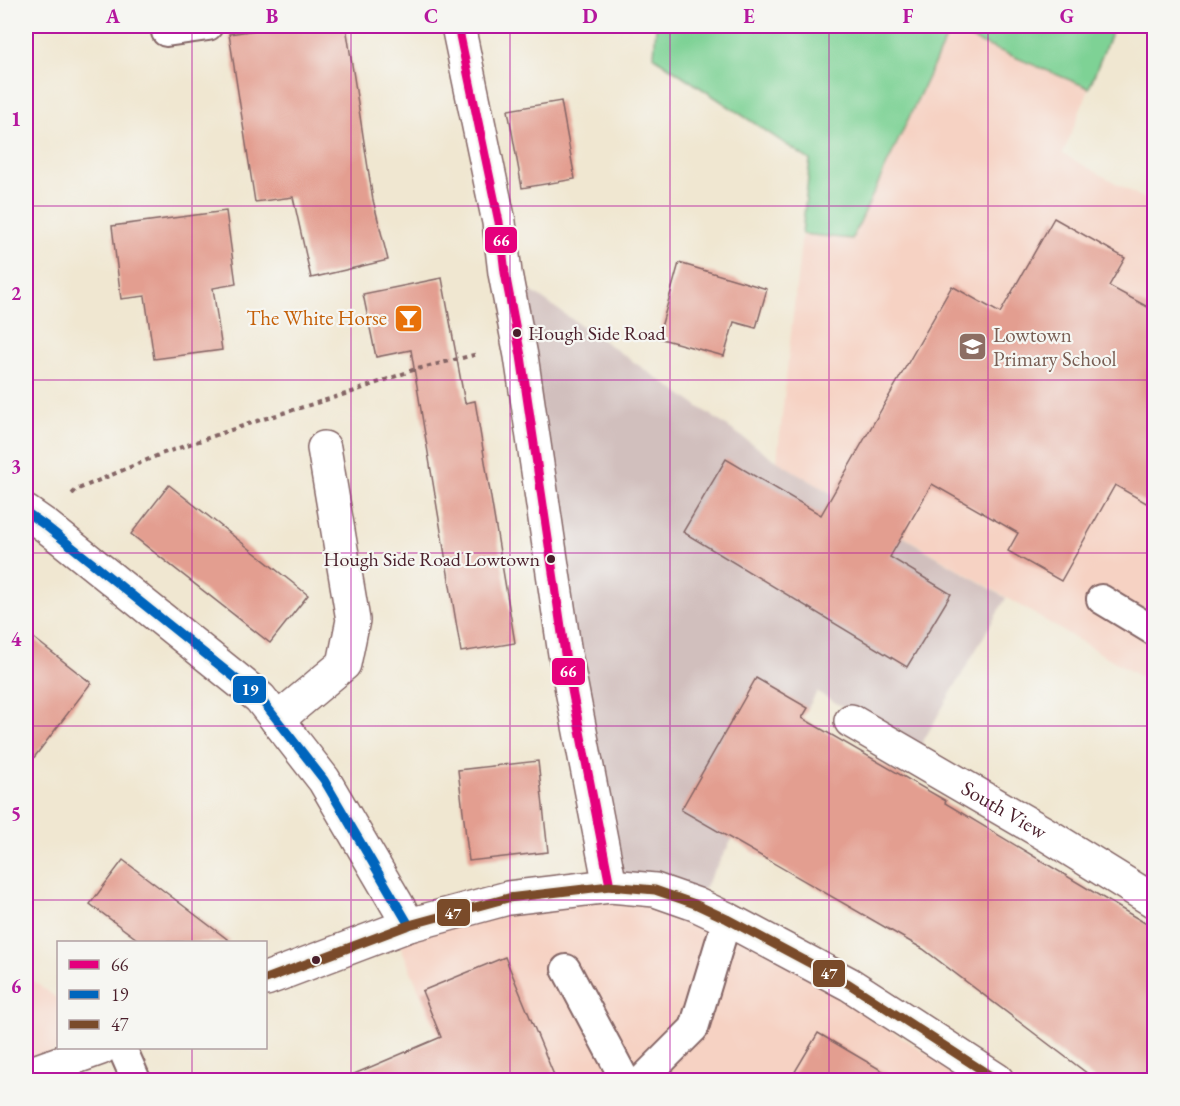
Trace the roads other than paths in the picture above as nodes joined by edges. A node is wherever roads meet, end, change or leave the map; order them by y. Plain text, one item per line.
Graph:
1 (208, 26) edge
2 (458, 26) edge
3 (166, 32) dead end
4 (324, 448) dead end
5 (33, 518) edge
6 (1101, 599) dead end
7 (1155, 631) edge
8 (277, 720) junction
9 (851, 721) dead end
10 (610, 886) junction
11 (1155, 901) edge
12 (727, 919) junction
13 (409, 925) junction
14 (566, 969) dead end
15 (267, 979) edge
16 (96, 1049) edge
17 (123, 1049) edge
18 (26, 1075) edge
19 (136, 1080) edge
20 (625, 1080) edge
21 (642, 1080) edge
22 (997, 1080) edge

1 - 3 lane
2 - 10 street
4 - 8 street
5 - 8 street
6 - 7 lane
8 - 13 street
9 - 11 street, South View
10 - 12 street
10 - 13 street
12 - 21 lane
12 - 22 street
13 - 15 street
14 - 20 lane
16 - 18 street
17 - 19 lane

